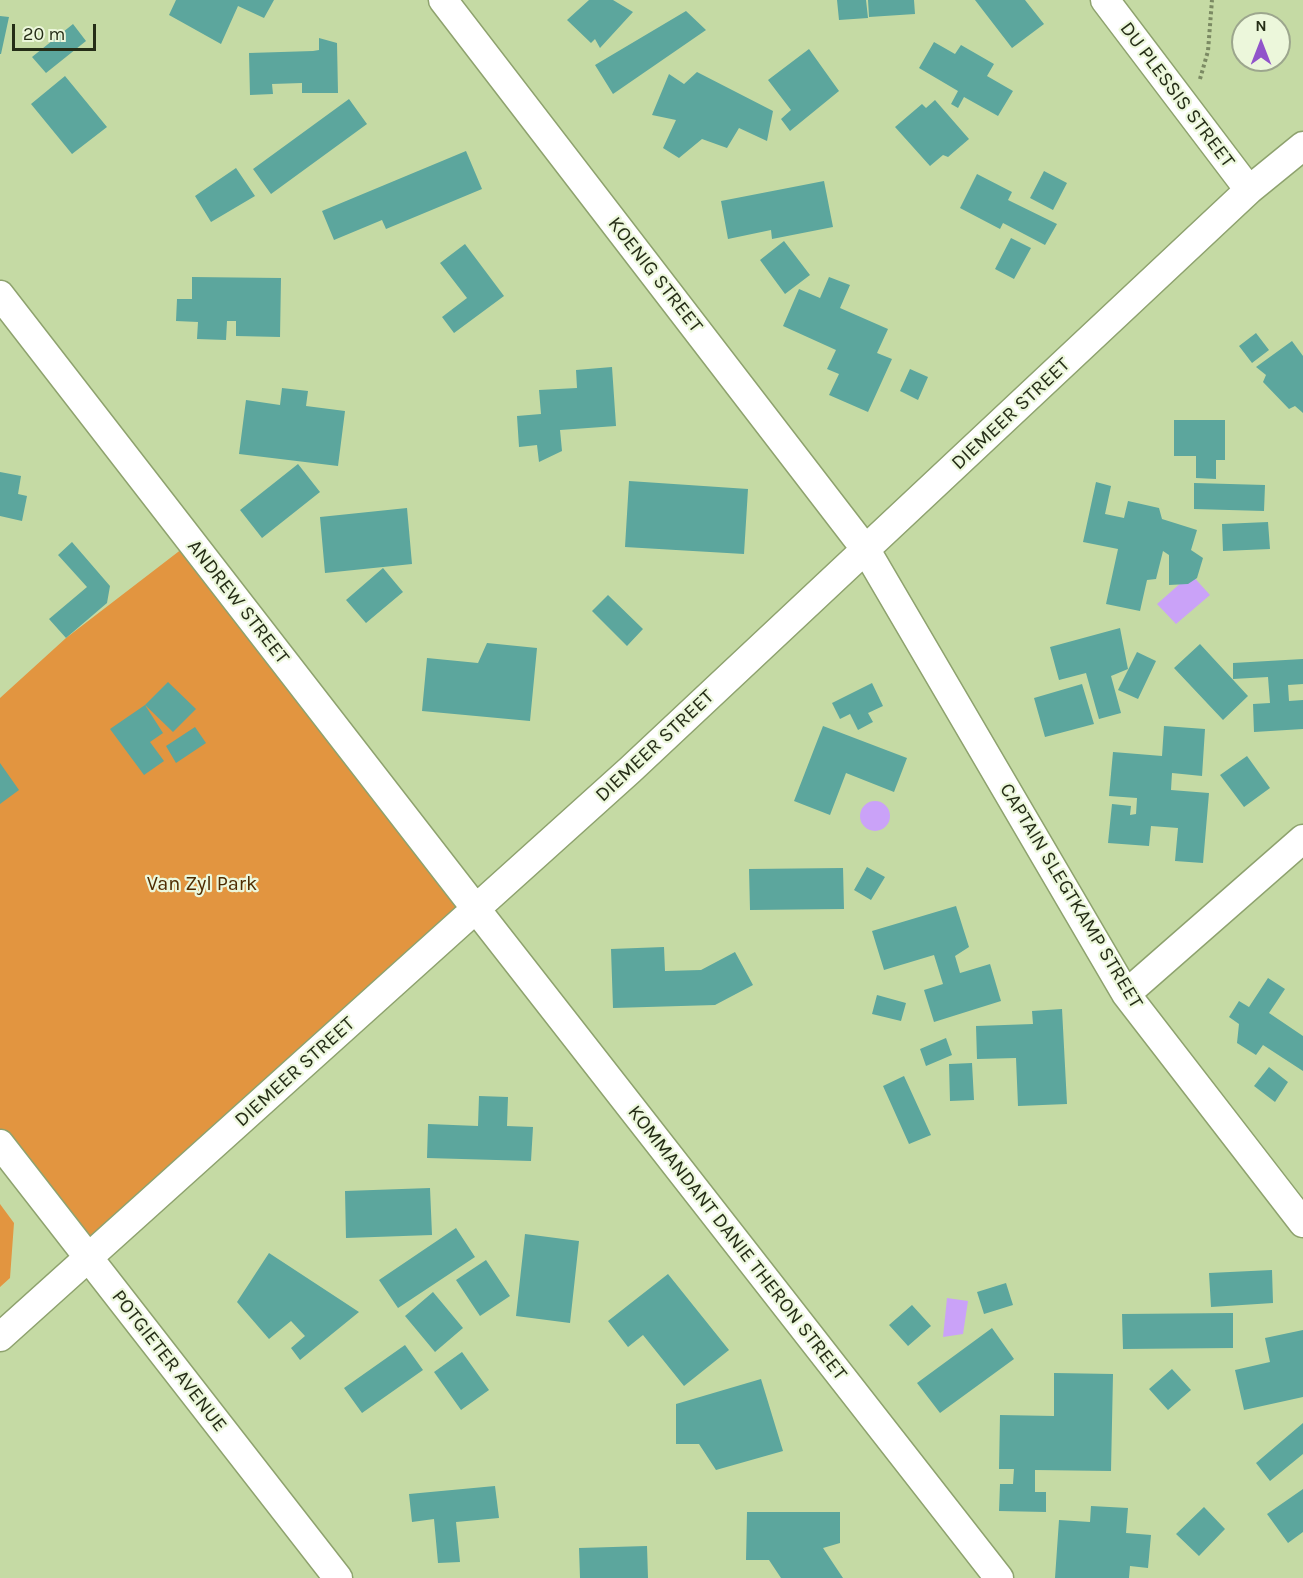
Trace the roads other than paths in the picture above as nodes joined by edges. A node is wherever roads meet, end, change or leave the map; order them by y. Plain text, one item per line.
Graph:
1 (443, 0) edge
2 (1105, 0) edge
3 (1303, 147) edge
4 (1249, 190) junction
5 (0, 295) edge
6 (866, 550) junction
7 (1303, 839) edge
8 (476, 909) junction
9 (1126, 994) junction
10 (0, 1144) edge
11 (1303, 1223) edge
12 (88, 1258) junction
13 (0, 1337) edge
14 (338, 1578) edge
15 (999, 1578) edge

1 - 6 street, KOENIG STREET
2 - 4 street, DU PLESSIS STREET
3 - 4 street, DIEMEER STREET
4 - 6 street, DIEMEER STREET
5 - 8 street, ANDREW STREET
6 - 8 street, DIEMEER STREET
6 - 9 street, CAPTAIN SLEGTKAMP STREET
7 - 9 street
8 - 12 street, DIEMEER STREET
8 - 15 street, KOMMANDANT DANIE THERON STREET
9 - 11 street, CAPTAIN SLEGTKAMP STREET
10 - 12 street, POTGIETER AVENUE
12 - 13 street, DIEMEER STREET
12 - 14 street, POTGIETER AVENUE

